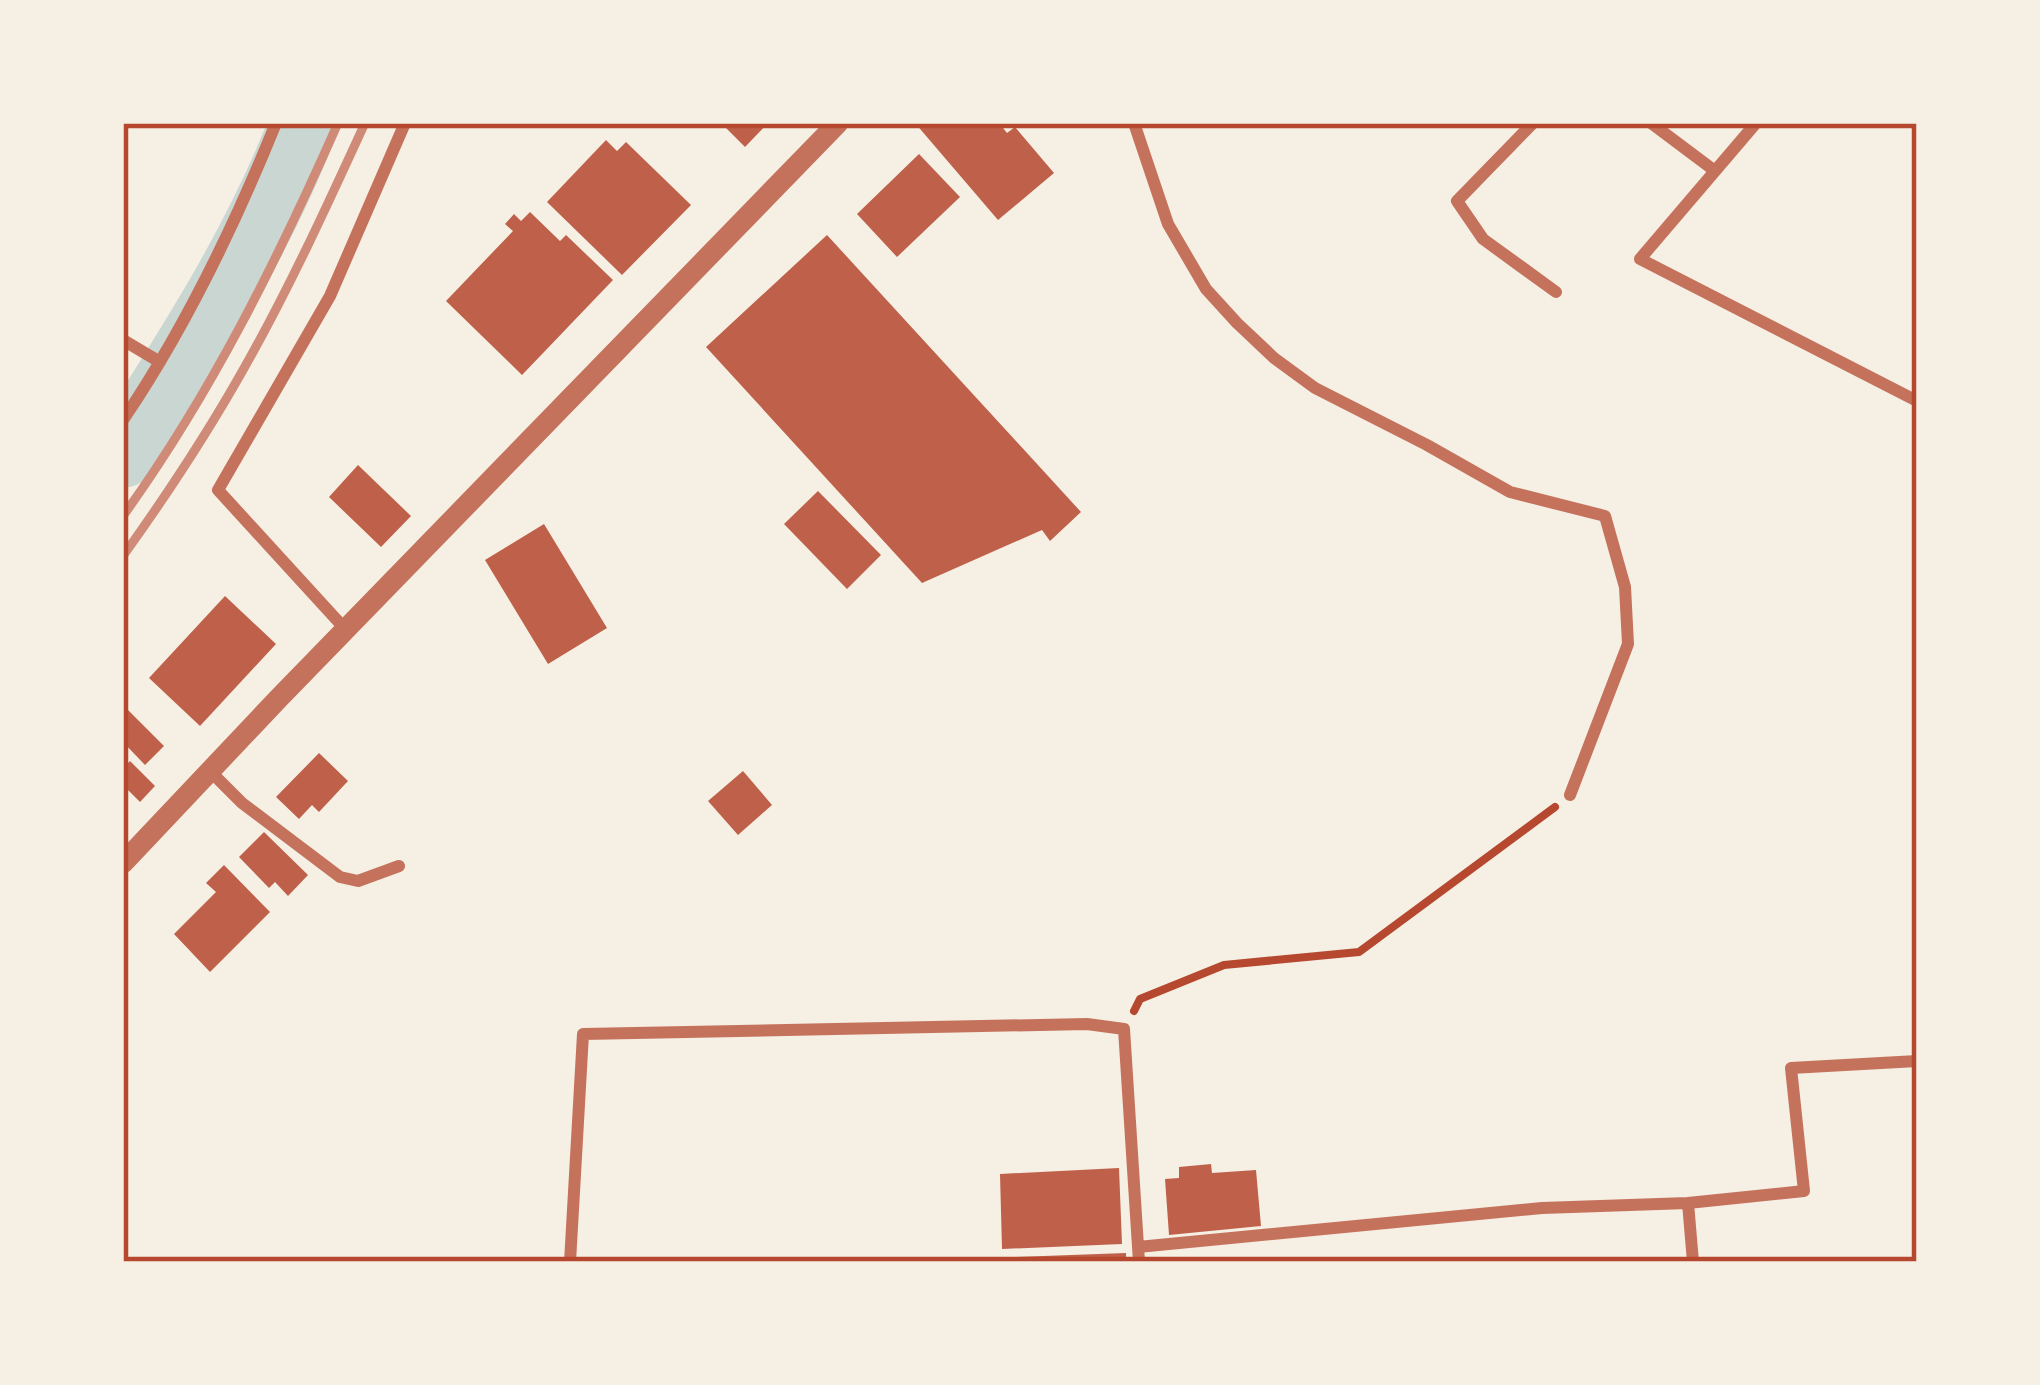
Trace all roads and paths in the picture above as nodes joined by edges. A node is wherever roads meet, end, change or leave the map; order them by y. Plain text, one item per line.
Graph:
1 (276, 123) edge
2 (405, 123) edge
3 (838, 123) edge
4 (1134, 123) edge
5 (1533, 123) edge
6 (1651, 123) edge
7 (1756, 123) edge
8 (1715, 171) junction
9 (1556, 292) dead end
10 (123, 340) edge
11 (160, 362) junction
12 (1917, 401) edge
13 (123, 420) edge
14 (346, 630) junction
15 (210, 771) junction
16 (1570, 795) joint
17 (123, 863) edge
18 (399, 866) dead end
19 (1124, 1029) junction
20 (1917, 1061) edge
21 (1688, 1203) junction
22 (1138, 1255) edge
23 (570, 1262) edge
24 (1693, 1262) edge

1 - 11 street
2 - 14 street
3 - 14 street
4 - 16 street
5 - 9 street
6 - 8 street
7 - 8 street
8 - 12 street
10 - 11 street
11 - 13 street
14 - 15 street
15 - 17 street
15 - 18 street
16 - 19 path
19 - 22 street
19 - 23 street
20 - 21 street
21 - 22 street
21 - 24 street

